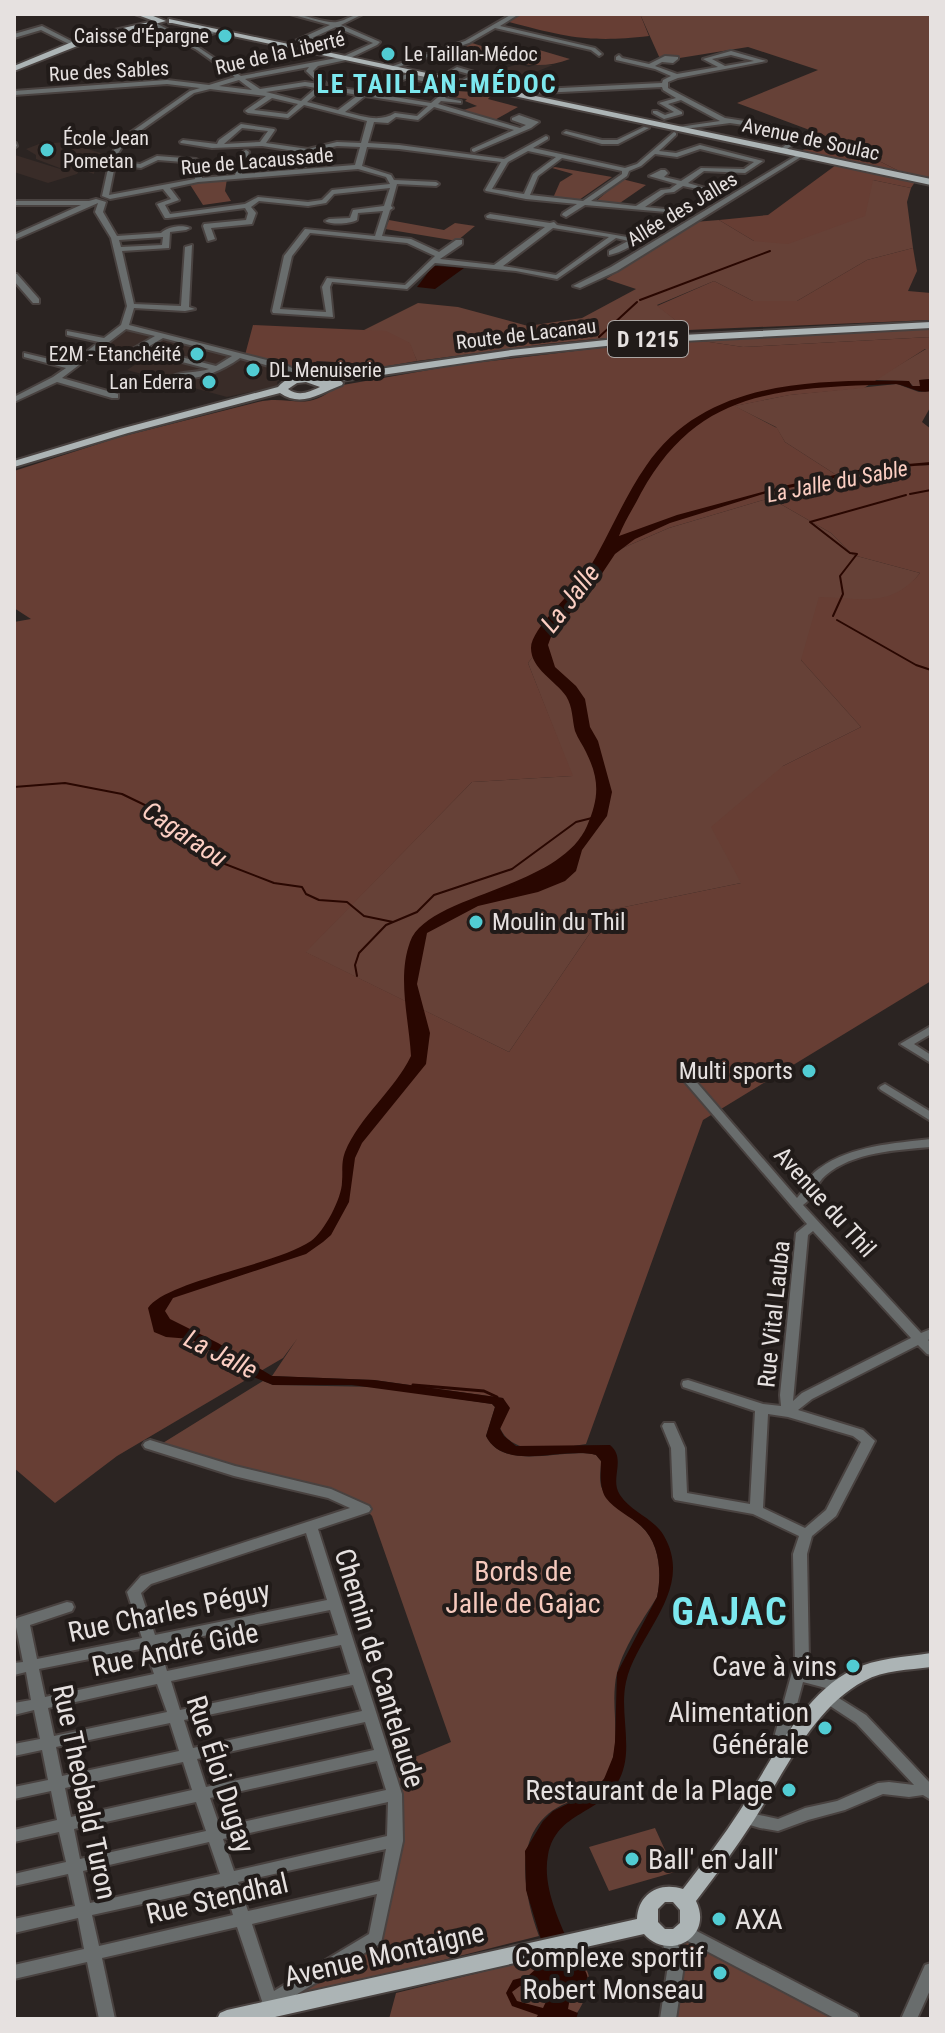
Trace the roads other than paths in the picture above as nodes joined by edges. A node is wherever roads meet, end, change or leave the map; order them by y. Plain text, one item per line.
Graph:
1 (139, 14) edge
2 (182, 14) edge
3 (293, 14) edge
4 (360, 14) edge
5 (516, 14) edge
6 (164, 21) junction
7 (337, 25) junction
8 (497, 27) junction
9 (216, 31) junction
10 (14, 36) edge
11 (312, 36) junction
12 (184, 40) junction
13 (73, 44) junction
14 (288, 46) junction
15 (334, 48) dead end
16 (599, 54) dead end
17 (619, 57) dead end
18 (346, 58) junction
19 (662, 60) dead end
20 (315, 64) junction
21 (650, 66) junction
22 (722, 66) junction
23 (390, 68) junction
24 (14, 69) edge
25 (411, 74) junction
26 (446, 75) dead end
27 (676, 76) junction
28 (239, 78) junction
29 (458, 84) junction
30 (664, 85) junction
31 (322, 86) junction
32 (206, 88) junction
33 (261, 91) junction
34 (14, 93) edge
35 (363, 94) junction
36 (270, 96) junction
37 (524, 96) junction
38 (683, 98) junction
39 (459, 102) dead end
40 (305, 103) junction
41 (438, 103) junction
42 (340, 112) junction
43 (655, 112) dead end
44 (371, 120) junction
45 (727, 121) junction
46 (532, 125) dead end
47 (647, 126) junction
48 (520, 130) junction
49 (679, 132) junction
50 (566, 133) dead end
51 (546, 138) dead end
52 (183, 142) dead end
53 (262, 144) junction
54 (364, 145) junction
55 (220, 146) junction
56 (529, 149) junction
57 (474, 150) dead end
58 (781, 151) junction
59 (246, 152) dead end
60 (653, 152) junction
61 (801, 155) junction
62 (561, 156) junction
63 (505, 161) junction
64 (112, 163) junction
65 (358, 167) junction
66 (626, 170) junction
67 (238, 177) junction
68 (658, 178) dead end
69 (198, 180) junction
70 (931, 182) edge
71 (683, 183) junction
72 (393, 184) junction
73 (436, 184) dead end
74 (165, 186) junction
75 (710, 191) dead end
76 (526, 197) junction
77 (100, 200) junction
78 (14, 202) edge
79 (583, 203) junction
80 (247, 206) junction
81 (680, 207) dead end
82 (389, 208) junction
83 (638, 208) junction
84 (490, 216) dead end
85 (329, 221) dead end
86 (249, 222) junction
87 (551, 226) junction
88 (654, 226) dead end
89 (186, 228) dead end
90 (243, 233) dead end
91 (164, 234) junction
92 (615, 236) junction
93 (14, 238) edge
94 (115, 238) junction
95 (380, 238) junction
96 (211, 239) dead end
97 (634, 240) junction
98 (459, 242) dead end
99 (189, 247) dead end
100 (117, 249) junction
101 (612, 253) dead end
102 (434, 260) junction
103 (496, 267) junction
104 (337, 269) dead end
105 (14, 276) edge
106 (330, 280) junction
107 (577, 286) dead end
108 (36, 301) dead end
109 (131, 306) junction
110 (931, 325) edge
111 (125, 326) junction
112 (69, 334) dead end
113 (161, 336) junction
114 (106, 341) junction
115 (140, 349) junction
116 (27, 355) dead end
117 (238, 356) junction
118 (122, 359) dead end
119 (72, 367) junction
120 (218, 369) junction
121 (177, 376) dead end
122 (292, 376) junction
123 (56, 379) junction
124 (316, 382) junction
125 (286, 392) junction
126 (115, 396) dead end
127 (14, 400) edge
128 (14, 464) edge
129 (931, 1029) edge
130 (931, 1060) edge
131 (689, 1080) dead end
132 (885, 1088) dead end
133 (931, 1117) edge
134 (931, 1143) edge
135 (797, 1203) junction
136 (814, 1225) junction
137 (925, 1335) edge
138 (931, 1351) edge
139 (688, 1384) dead end
140 (762, 1408) junction
141 (788, 1412) junction
142 (669, 1426) dead end
143 (150, 1445) dead end
144 (756, 1510) junction
145 (311, 1528) junction
146 (806, 1534) junction
147 (168, 1573) joint
148 (335, 1604) junction
149 (67, 1607) dead end
150 (346, 1639) junction
151 (149, 1642) junction
152 (931, 1660) edge
153 (32, 1666) junction
154 (14, 1669) edge
155 (798, 1675) junction
156 (358, 1678) junction
157 (162, 1680) junction
158 (835, 1692) junction
159 (41, 1704) junction
160 (14, 1709) edge
161 (370, 1715) junction
162 (175, 1716) junction
163 (48, 1743) junction
164 (14, 1750) edge
165 (787, 1752) junction
166 (383, 1754) junction
167 (187, 1755) junction
168 (56, 1784) junction
169 (928, 1791) edge
170 (14, 1793) edge
171 (395, 1794) junction
172 (200, 1795) junction
173 (745, 1818) junction
174 (66, 1824) junction
175 (215, 1835) junction
176 (14, 1836) edge
177 (395, 1841) junction
178 (75, 1867) junction
179 (228, 1877) junction
180 (14, 1880) edge
181 (386, 1886) junction
182 (685, 1901) junction
183 (84, 1910) junction
184 (242, 1920) junction
185 (648, 1925) junction
186 (14, 1926) edge
187 (677, 1934) junction
188 (93, 1954) junction
189 (931, 1970) edge
190 (14, 1972) edge
191 (268, 2010) edge
192 (912, 2018) edge
193 (107, 2019) edge
194 (227, 2019) edge
195 (668, 2019) edge
196 (851, 2019) edge

1 - 6 main road, Avenue de Soulac
2 - 6 main road
3 - 7 street
4 - 7 street
5 - 8 street
6 - 9 main road, Avenue de Soulac
6 - 12 street
6 - 13 main road
7 - 11 street
7 - 18 street, Rue de la Liberté
8 - 16 street
8 - 23 street
9 - 12 street
9 - 14 main road, Avenue de Soulac
10 - 13 street
11 - 14 street
11 - 15 street
12 - 28 street
13 - 24 main road
14 - 18 main road, Avenue de Soulac
17 - 21 street
18 - 20 street, Rue de la Liberté
18 - 23 main road, Avenue de Soulac
19 - 21 street
20 - 28 street, Rue de la Liberté
20 - 31 street
21 - 27 street
22 - 22 street
22 - 27 street
23 - 25 main road, Avenue de Soulac
25 - 29 main road, Avenue de Soulac
25 - 35 street
26 - 29 street
27 - 30 street
28 - 32 street, Rue de la Liberté
28 - 33 street
29 - 37 main road, Avenue de Soulac
29 - 41 street
30 - 37 street
30 - 38 street
31 - 33 street
31 - 35 street
31 - 40 street
32 - 33 street, Rue des Sables
32 - 34 street, Rue des Sables
32 - 64 street, Rue de la Liberté
33 - 36 street
35 - 41 street
35 - 42 street
36 - 40 street
36 - 40 street
37 - 47 main road, Avenue de Soulac
38 - 43 street
38 - 45 street
39 - 41 street
40 - 42 street
41 - 44 street
41 - 48 street
42 - 44 street
44 - 54 street, Rue de Lacaussade
45 - 49 street
45 - 58 street
46 - 48 street
47 - 49 main road, Avenue de Soulac
47 - 50 street
48 - 57 street
49 - 58 main road, Avenue de Soulac
49 - 60 street
51 - 56 street
52 - 55 street
53 - 54 street
53 - 55 street
53 - 55 street
54 - 63 street
54 - 65 street, Rue de Lacaussade
56 - 62 street
56 - 63 street
58 - 61 main road, Avenue de Soulac
59 - 67 street
60 - 66 street
60 - 71 street
61 - 70 main road, Avenue de Soulac
61 - 107 street, Allée des Jalles
62 - 66 street
62 - 76 street
63 - 76 street
64 - 69 street
64 - 77 street, Rue de la Liberté
65 - 67 street, Rue de Lacaussade
65 - 72 street
66 - 79 street
67 - 69 street, Rue de Lacaussade
68 - 71 street
69 - 74 street, Rue de Lacaussade
71 - 75 street
71 - 83 street
72 - 73 street
72 - 80 street
72 - 82 street
74 - 77 street, Rue de Lacaussade
74 - 80 street
76 - 79 street
77 - 78 street
77 - 93 street
77 - 94 street
79 - 83 street
79 - 87 street
80 - 86 street
81 - 83 street
82 - 85 street
82 - 95 street
84 - 87 street
86 - 90 street
86 - 96 street
87 - 92 street
87 - 103 street
88 - 97 street
89 - 91 street
91 - 94 street
91 - 100 street
92 - 97 street
92 - 103 street
94 - 100 street
95 - 102 street
95 - 106 street
97 - 101 street
98 - 102 street
99 - 109 street
100 - 109 street
102 - 103 street
102 - 106 street
104 - 106 street
105 - 108 street
109 - 111 street
110 - 124 main road, Route de Lacanau / D 1215
111 - 113 street
111 - 114 street
112 - 114 street
113 - 115 street
113 - 117 street
114 - 119 street
115 - 118 street
115 - 120 street
116 - 119 street
117 - 120 street
117 - 122 street
119 - 123 street
120 - 121 street
122 - 124 main road
122 - 125 main road
123 - 126 street
123 - 127 street
124 - 125 main road
125 - 128 main road
129 - 130 street
131 - 135 street, Avenue du Thil
132 - 133 street
134 - 135 street
135 - 136 street, Avenue du Thil
136 - 137 street, Avenue du Thil
136 - 141 street, Rue Vital Lauba
137 - 138 street, Avenue du Thil
137 - 141 street
139 - 140 street
140 - 141 street
140 - 144 street
141 - 146 street
142 - 144 street
143 - 145 street, Chemin de Cantelaude
144 - 146 street
145 - 147 street, Chemin de Cantelaude
145 - 148 street, Chemin de Cantelaude
146 - 155 street
147 - 151 street, Rue Éloi Dugay
148 - 150 street, Chemin de Cantelaude
148 - 151 street, Rue Charles Péguy
149 - 153 street, Rue Theobald Turon
150 - 156 street, Chemin de Cantelaude
150 - 157 street, Rue André Gide
151 - 153 street, Rue Charles Péguy
151 - 157 street, Rue Éloi Dugay
152 - 158 main road
153 - 154 street, Rue Charles Péguy
153 - 159 street, Rue Theobald Turon
155 - 158 street
155 - 165 street
156 - 161 street, Chemin de Cantelaude
156 - 162 street
157 - 159 street, Rue André Gide
157 - 162 street, Rue Éloi Dugay
158 - 165 main road
158 - 169 street
159 - 160 street, Rue André Gide
159 - 163 street, Rue Theobald Turon
161 - 166 street, Chemin de Cantelaude
161 - 167 street
162 - 163 street
162 - 167 street, Rue Éloi Dugay
163 - 164 street
163 - 168 street, Rue Theobald Turon
165 - 173 main road
166 - 171 street, Chemin de Cantelaude
166 - 172 street
167 - 168 street
167 - 172 street, Rue Éloi Dugay
168 - 170 street
168 - 174 street, Rue Theobald Turon
169 - 173 street
171 - 175 street
171 - 177 street, Chemin de Cantelaude
172 - 174 street
172 - 175 street, Rue Éloi Dugay
173 - 182 main road
174 - 176 street
174 - 178 street, Rue Theobald Turon
175 - 178 street
175 - 179 street, Rue Éloi Dugay
177 - 179 street
177 - 181 street, Chemin de Cantelaude
178 - 180 street
178 - 183 street, Rue Theobald Turon
179 - 183 street
179 - 184 street, Rue Éloi Dugay
181 - 184 street, Rue Stendhal
181 - 191 street, Chemin de Cantelaude
182 - 185 main road
182 - 187 main road
183 - 186 street
183 - 188 street, Rue Theobald Turon
184 - 188 street, Rue Stendhal
184 - 191 street, Rue Éloi Dugay
185 - 187 main road
185 - 191 main road, Avenue Montaigne
187 - 195 street
187 - 196 street
188 - 190 street, Rue Stendhal
188 - 193 street, Rue Theobald Turon
189 - 192 street
191 - 194 main road, Avenue Montaigne

